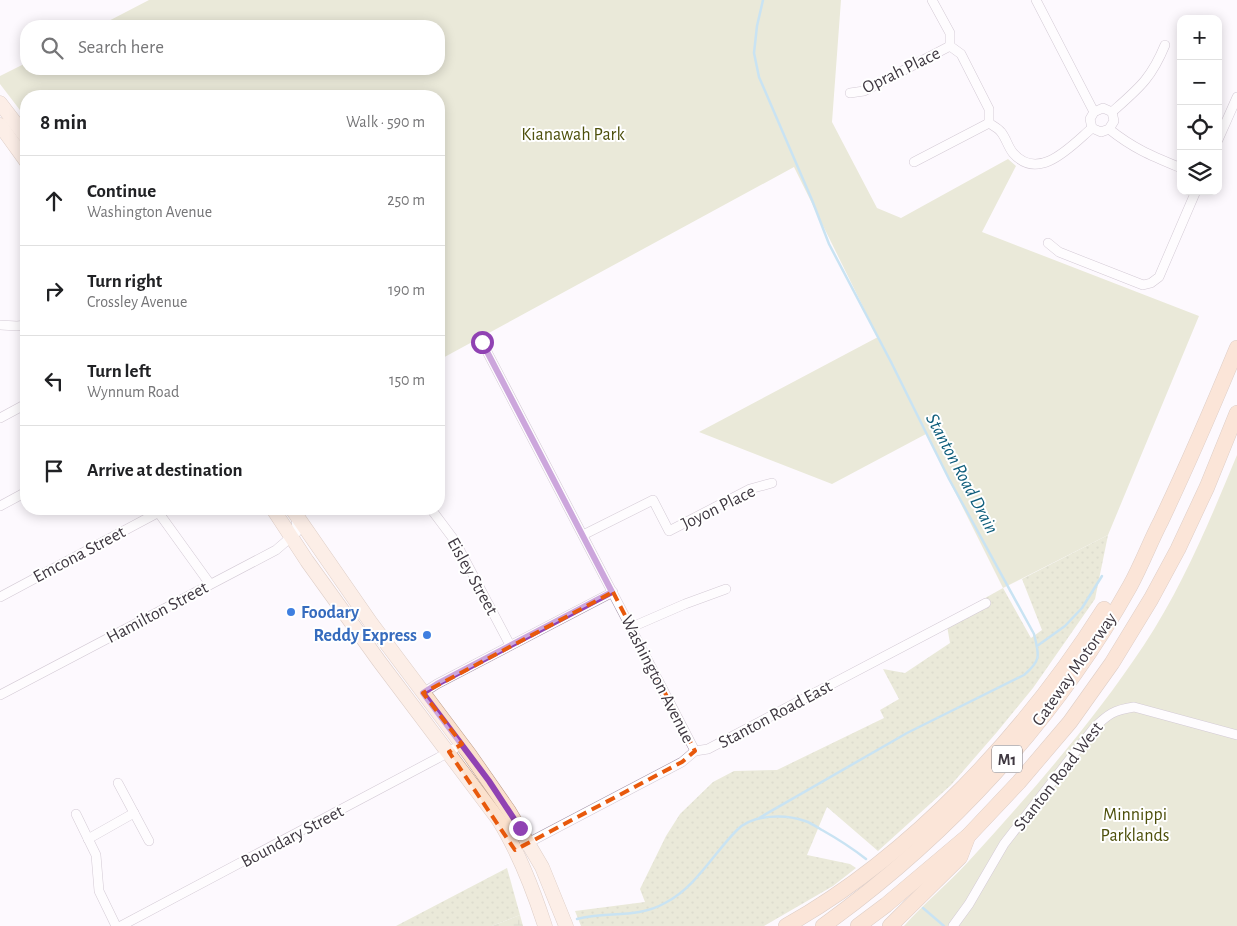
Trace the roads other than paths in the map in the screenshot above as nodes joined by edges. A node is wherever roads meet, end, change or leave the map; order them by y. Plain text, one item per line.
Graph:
1 (932, 0) edge
2 (1036, 0) edge
3 (1165, 44) dead end
4 (950, 46) junction
5 (850, 93) dead end
6 (1237, 97) edge
7 (0, 103) edge
8 (1094, 112) junction
9 (1112, 112) junction
10 (989, 123) junction
11 (0, 125) edge
12 (1092, 128) junction
13 (20, 129) edge
14 (1109, 129) junction
15 (1222, 131) edge
16 (20, 153) edge
17 (914, 162) dead end
18 (1177, 166) edge
19 (1194, 195) edge
20 (1048, 243) dead end
21 (0, 325) edge
22 (20, 326) edge
23 (482, 342) dead end
24 (1237, 348) edge
25 (20, 407) edge
26 (1237, 413) edge
27 (0, 418) edge
28 (772, 483) dead end
29 (20, 495) edge
30 (0, 506) edge
31 (149, 515) edge
32 (162, 515) edge
33 (277, 515) edge
34 (294, 515) edge
35 (295, 515) edge
36 (436, 515) edge
37 (583, 535) junction
38 (1154, 535) junction
39 (292, 538) junction
40 (210, 584) junction
41 (726, 589) dead end
42 (612, 592) junction
43 (0, 596) edge
44 (986, 604) dead end
45 (632, 627) junction
46 (510, 645) junction
47 (423, 693) junction
48 (0, 695) edge
49 (1237, 735) edge
50 (462, 744) junction
51 (696, 751) junction
52 (448, 752) junction
53 (118, 784) dead end
54 (134, 813) junction
55 (76, 814) dead end
56 (969, 834) junction
57 (88, 839) junction
58 (149, 841) dead end
59 (528, 843) junction
60 (515, 850) junction
61 (116, 926) edge
62 (121, 926) edge
63 (545, 926) edge
64 (566, 926) edge
65 (786, 926) edge
66 (824, 926) edge
67 (858, 926) edge
68 (890, 926) edge
69 (953, 926) edge

1 - 4 street
2 - 8 street
3 - 9 street
4 - 5 street, Oprah Place
4 - 10 street
6 - 15 street
7 - 13 main road
8 - 9 street
8 - 12 street
9 - 14 street
10 - 12 street
10 - 17 street
11 - 16 main road
12 - 14 street
14 - 18 street
19 - 20 street
21 - 22 street
23 - 37 street, Washington Avenue
24 - 38 highway, Gateway Motorway / M1
25 - 27 street
26 - 56 highway, Gateway Motorway / M1
28 - 37 street, Joyon Place
29 - 30 street
31 - 43 street, Emcona Street
32 - 40 street
33 - 39 main road
34 - 39 street
35 - 47 main road
36 - 46 street, Eisley Street
37 - 42 street, Washington Avenue
38 - 65 highway
38 - 66 highway, Gateway Motorway / M1
39 - 40 street, Hamilton Street
39 - 52 main road
40 - 48 street, Hamilton Street
41 - 45 street
42 - 45 street, Washington Avenue
42 - 46 street
44 - 51 street, Stanton Road East
45 - 51 street, Washington Avenue
46 - 47 street
47 - 50 main road
49 - 69 street, Stanton Road West
50 - 52 street, Boundary Street
50 - 59 main road
51 - 59 street, Stanton Road East
52 - 60 main road
52 - 62 street, Boundary Street
53 - 54 street
54 - 57 street
54 - 58 street
55 - 57 street
56 - 67 highway, Gateway Motorway / M1
56 - 68 highway
57 - 61 street
59 - 60 street, Stanton Road East
59 - 64 main road
60 - 63 main road

